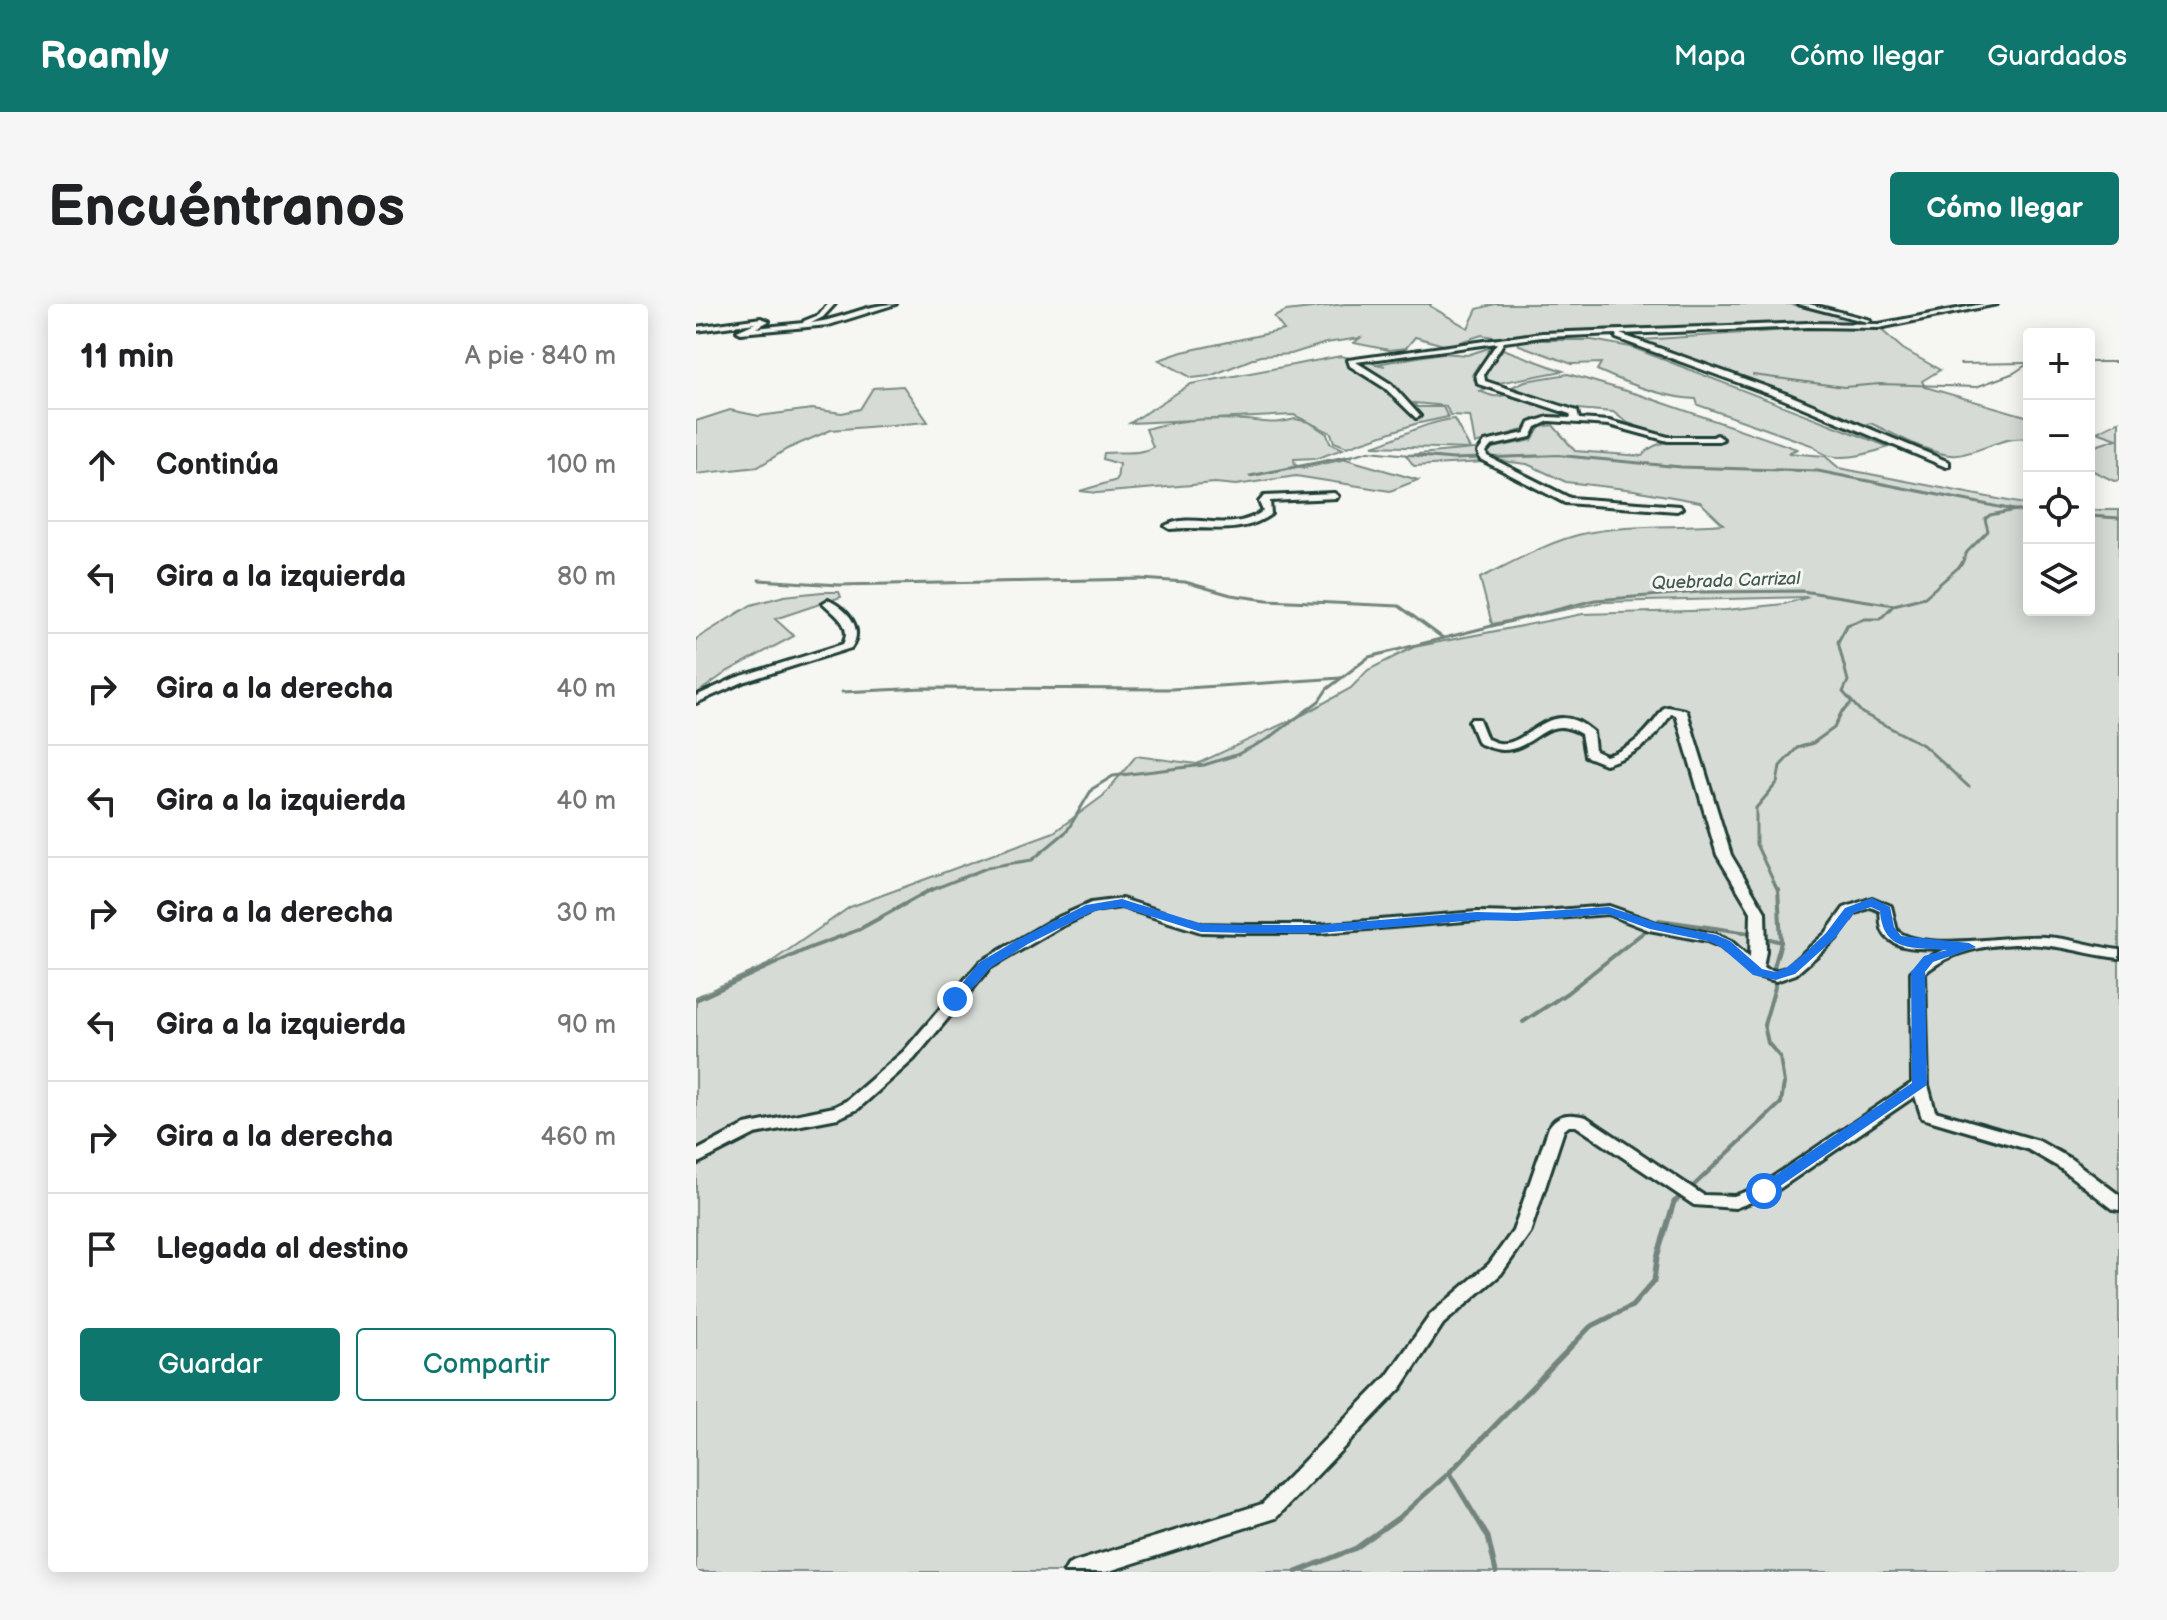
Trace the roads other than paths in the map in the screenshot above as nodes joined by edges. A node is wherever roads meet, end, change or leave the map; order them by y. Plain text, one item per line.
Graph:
1 (832, 304) edge
2 (893, 304) edge
3 (1801, 304) edge
4 (1986, 305) edge
5 (799, 325) junction
6 (1886, 325) junction
7 (696, 329) edge
8 (1615, 335) junction
9 (1501, 343) junction
10 (1416, 416) dead end
11 (1576, 421) junction
12 (1717, 437) dead end
13 (1946, 464) dead end
14 (1334, 496) dead end
15 (1677, 508) dead end
16 (1170, 526) dead end
17 (828, 603) dead end
18 (696, 700) edge
19 (1475, 721) dead end
20 (1969, 947) junction
21 (2119, 954) edge
22 (1754, 969) junction
23 (1920, 1085) junction
24 (696, 1158) edge
25 (2119, 1204) edge
26 (1075, 1572) edge

1 - 5 street
2 - 5 street
3 - 6 street
4 - 6 street
5 - 7 street
6 - 8 street
8 - 9 street
8 - 13 street
9 - 10 street
9 - 11 street
11 - 12 street
11 - 15 street
14 - 16 street
17 - 18 street
19 - 22 street
20 - 21 street
20 - 22 street
20 - 23 street
22 - 24 street
23 - 25 street
23 - 26 street

